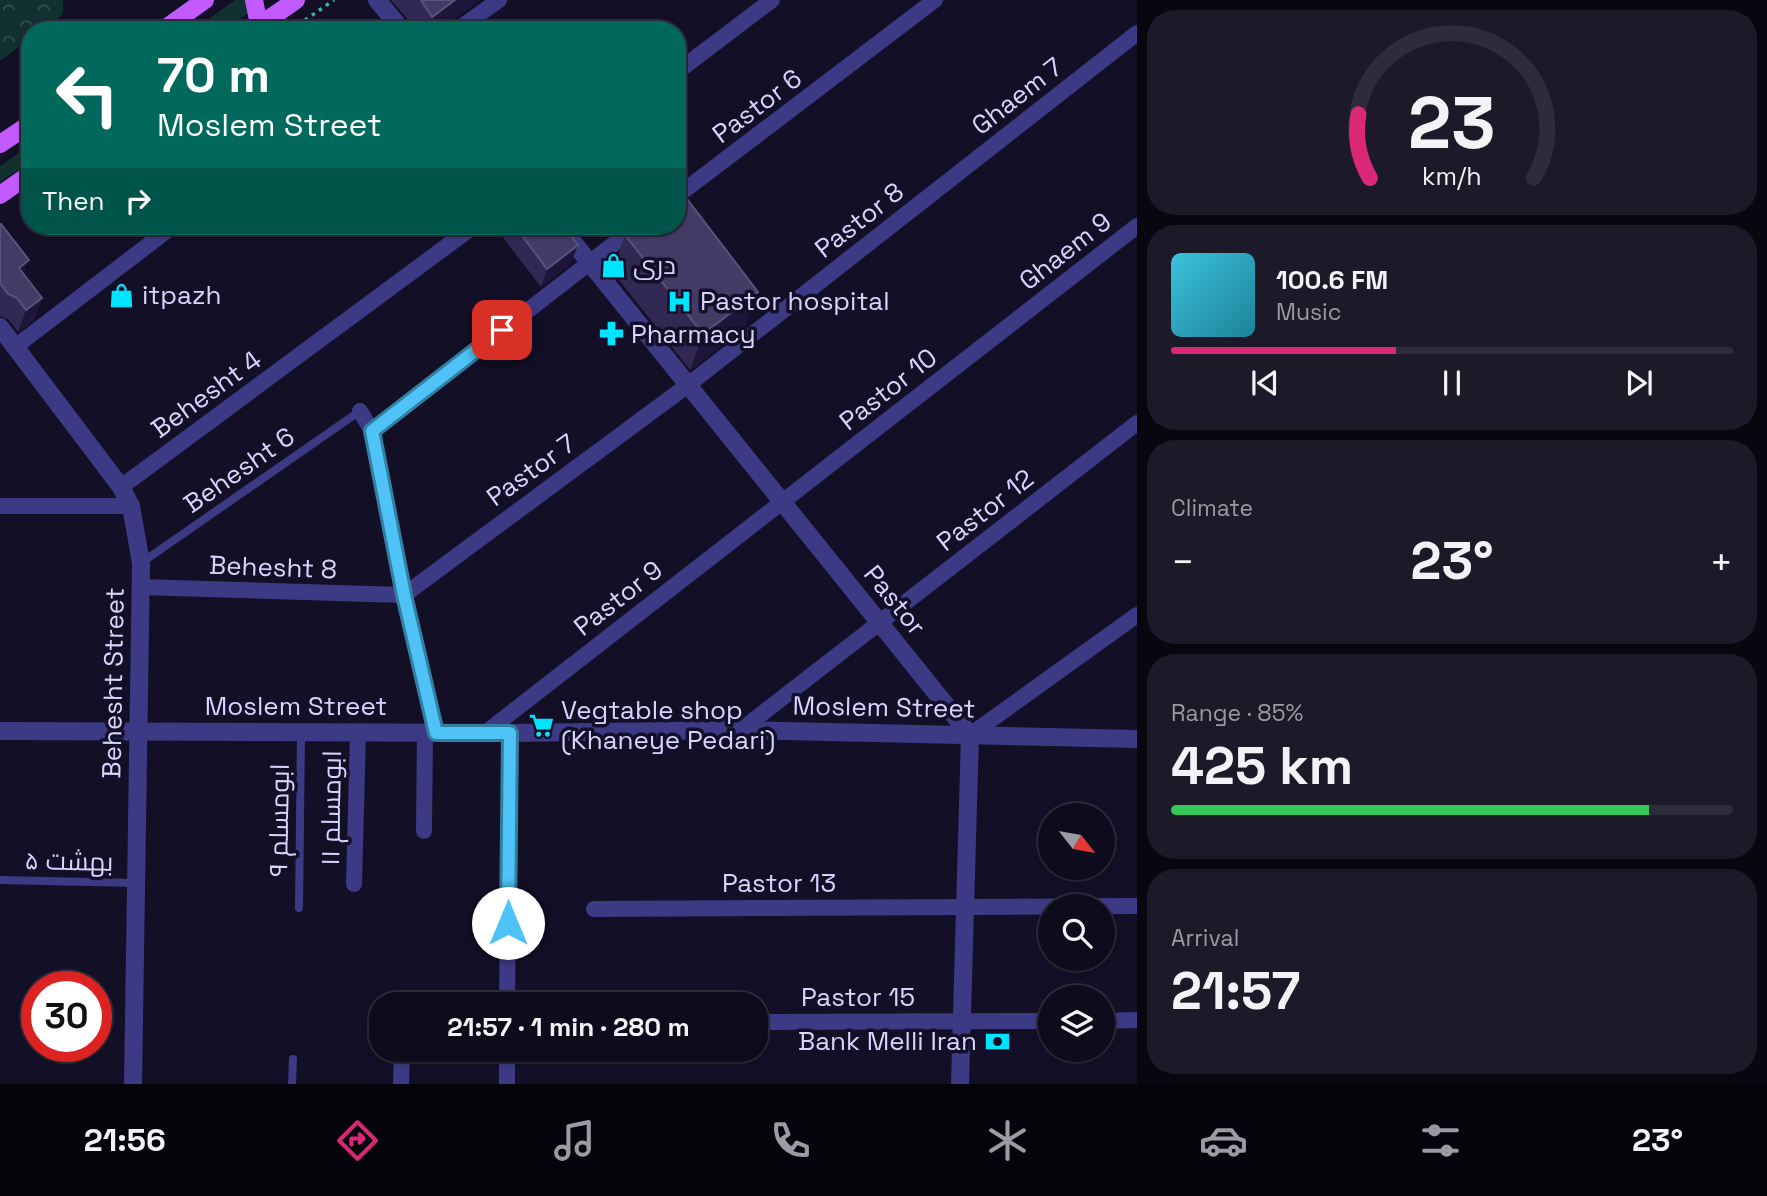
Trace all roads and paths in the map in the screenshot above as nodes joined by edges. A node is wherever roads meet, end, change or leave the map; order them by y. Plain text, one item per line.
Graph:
1 (205, 0) edge
2 (254, 0) edge
3 (296, 0) edge
4 (334, 0) edge
5 (377, 0) edge
6 (499, 0) edge
7 (935, 0) edge
8 (770, 1) edge
9 (176, 21) edge
10 (256, 21) edge
11 (266, 21) edge
12 (304, 21) edge
13 (394, 21) edge
14 (470, 21) edge
15 (1137, 33) edge
16 (686, 65) edge
17 (21, 130) edge
18 (0, 145) edge
19 (21, 180) edge
20 (686, 189) edge
21 (0, 195) edge
22 (928, 197) joint
23 (1137, 226) edge
24 (161, 235) edge
25 (462, 235) edge
26 (567, 235) edge
27 (625, 235) edge
28 (589, 262) junction
29 (1023, 315) joint
30 (0, 327) edge
31 (15, 347) junction
32 (688, 385) junction
33 (360, 411) joint
34 (1137, 423) edge
35 (372, 431) junction
36 (121, 487) junction
37 (782, 502) junction
38 (0, 506) edge
39 (131, 506) junction
40 (141, 563) junction
41 (140, 587) junction
42 (404, 595) junction
43 (1137, 615) edge
44 (880, 623) junction
45 (741, 730) junction
46 (0, 731) edge
47 (138, 732) junction
48 (302, 733) junction
49 (358, 733) junction
50 (430, 733) junction
51 (485, 733) junction
52 (510, 733) junction
53 (970, 735) junction
54 (1137, 738) edge
55 (424, 831) dead end
56 (0, 880) edge
57 (136, 883) junction
58 (354, 884) dead end
59 (964, 906) junction
60 (1137, 906) edge
61 (299, 908) dead end
62 (594, 908) dead end
63 (508, 992) edge
64 (1137, 1020) edge
65 (961, 1021) junction
66 (1038, 1021) edge
67 (1115, 1021) edge
68 (768, 1022) edge
69 (293, 1059) dead end
70 (402, 1062) edge
71 (507, 1062) edge
72 (133, 1084) edge
73 (292, 1084) edge
74 (401, 1084) edge
75 (507, 1084) edge
76 (960, 1084) edge

1 - 9 main road
2 - 10 main road
3 - 11 main road
4 - 12 path
5 - 13 street
6 - 14 street
7 - 20 street, Pastor 6
8 - 16 street
15 - 22 street, Ghaem 7
17 - 18 main road
19 - 21 main road
22 - 32 street, Pastor 8
23 - 29 street, Ghaem 9
24 - 31 street
25 - 36 street, Behesht 4
26 - 28 street, Pastor
27 - 28 street
28 - 32 street, Pastor
28 - 35 street
29 - 37 street, Pastor 10
30 - 31 street, Behesht Street
31 - 36 street, Behesht Street
32 - 37 street, Pastor
32 - 42 street, Pastor 7
33 - 35 street
33 - 40 lane, Behesht 6
34 - 44 street, Pastor 12
35 - 42 street
36 - 39 street, Behesht Street
37 - 44 street, Pastor
37 - 51 street, Pastor 9
38 - 39 street
39 - 40 street, Behesht Street
40 - 41 street, Behesht Street
41 - 42 street, Behesht 8
41 - 47 street, Behesht Street
42 - 50 street
43 - 53 street
44 - 45 street, Pastor 12
44 - 53 street, Pastor
45 - 52 street, Moslem Street
45 - 53 street, Moslem Street
46 - 47 street, Moslem Street
47 - 48 street, Moslem Street
47 - 57 street, Behesht Street
48 - 49 street, Moslem Street
48 - 61 lane, ابومسلم ۹
49 - 50 street, Moslem Street
49 - 58 street, ابومسلم ۱۱
50 - 51 street, Moslem Street
50 - 55 street
51 - 52 street, Moslem Street
52 - 63 street
53 - 54 street, Moslem Street
53 - 59 street
56 - 57 lane, بهشت ۵
57 - 72 street, Behesht Street
59 - 60 street, Pastor 13
59 - 62 street, Pastor 13
59 - 65 street
64 - 67 street
65 - 66 street, Pastor 15
65 - 68 street, Pastor 15
65 - 76 street
69 - 73 lane
70 - 74 street
71 - 75 street

